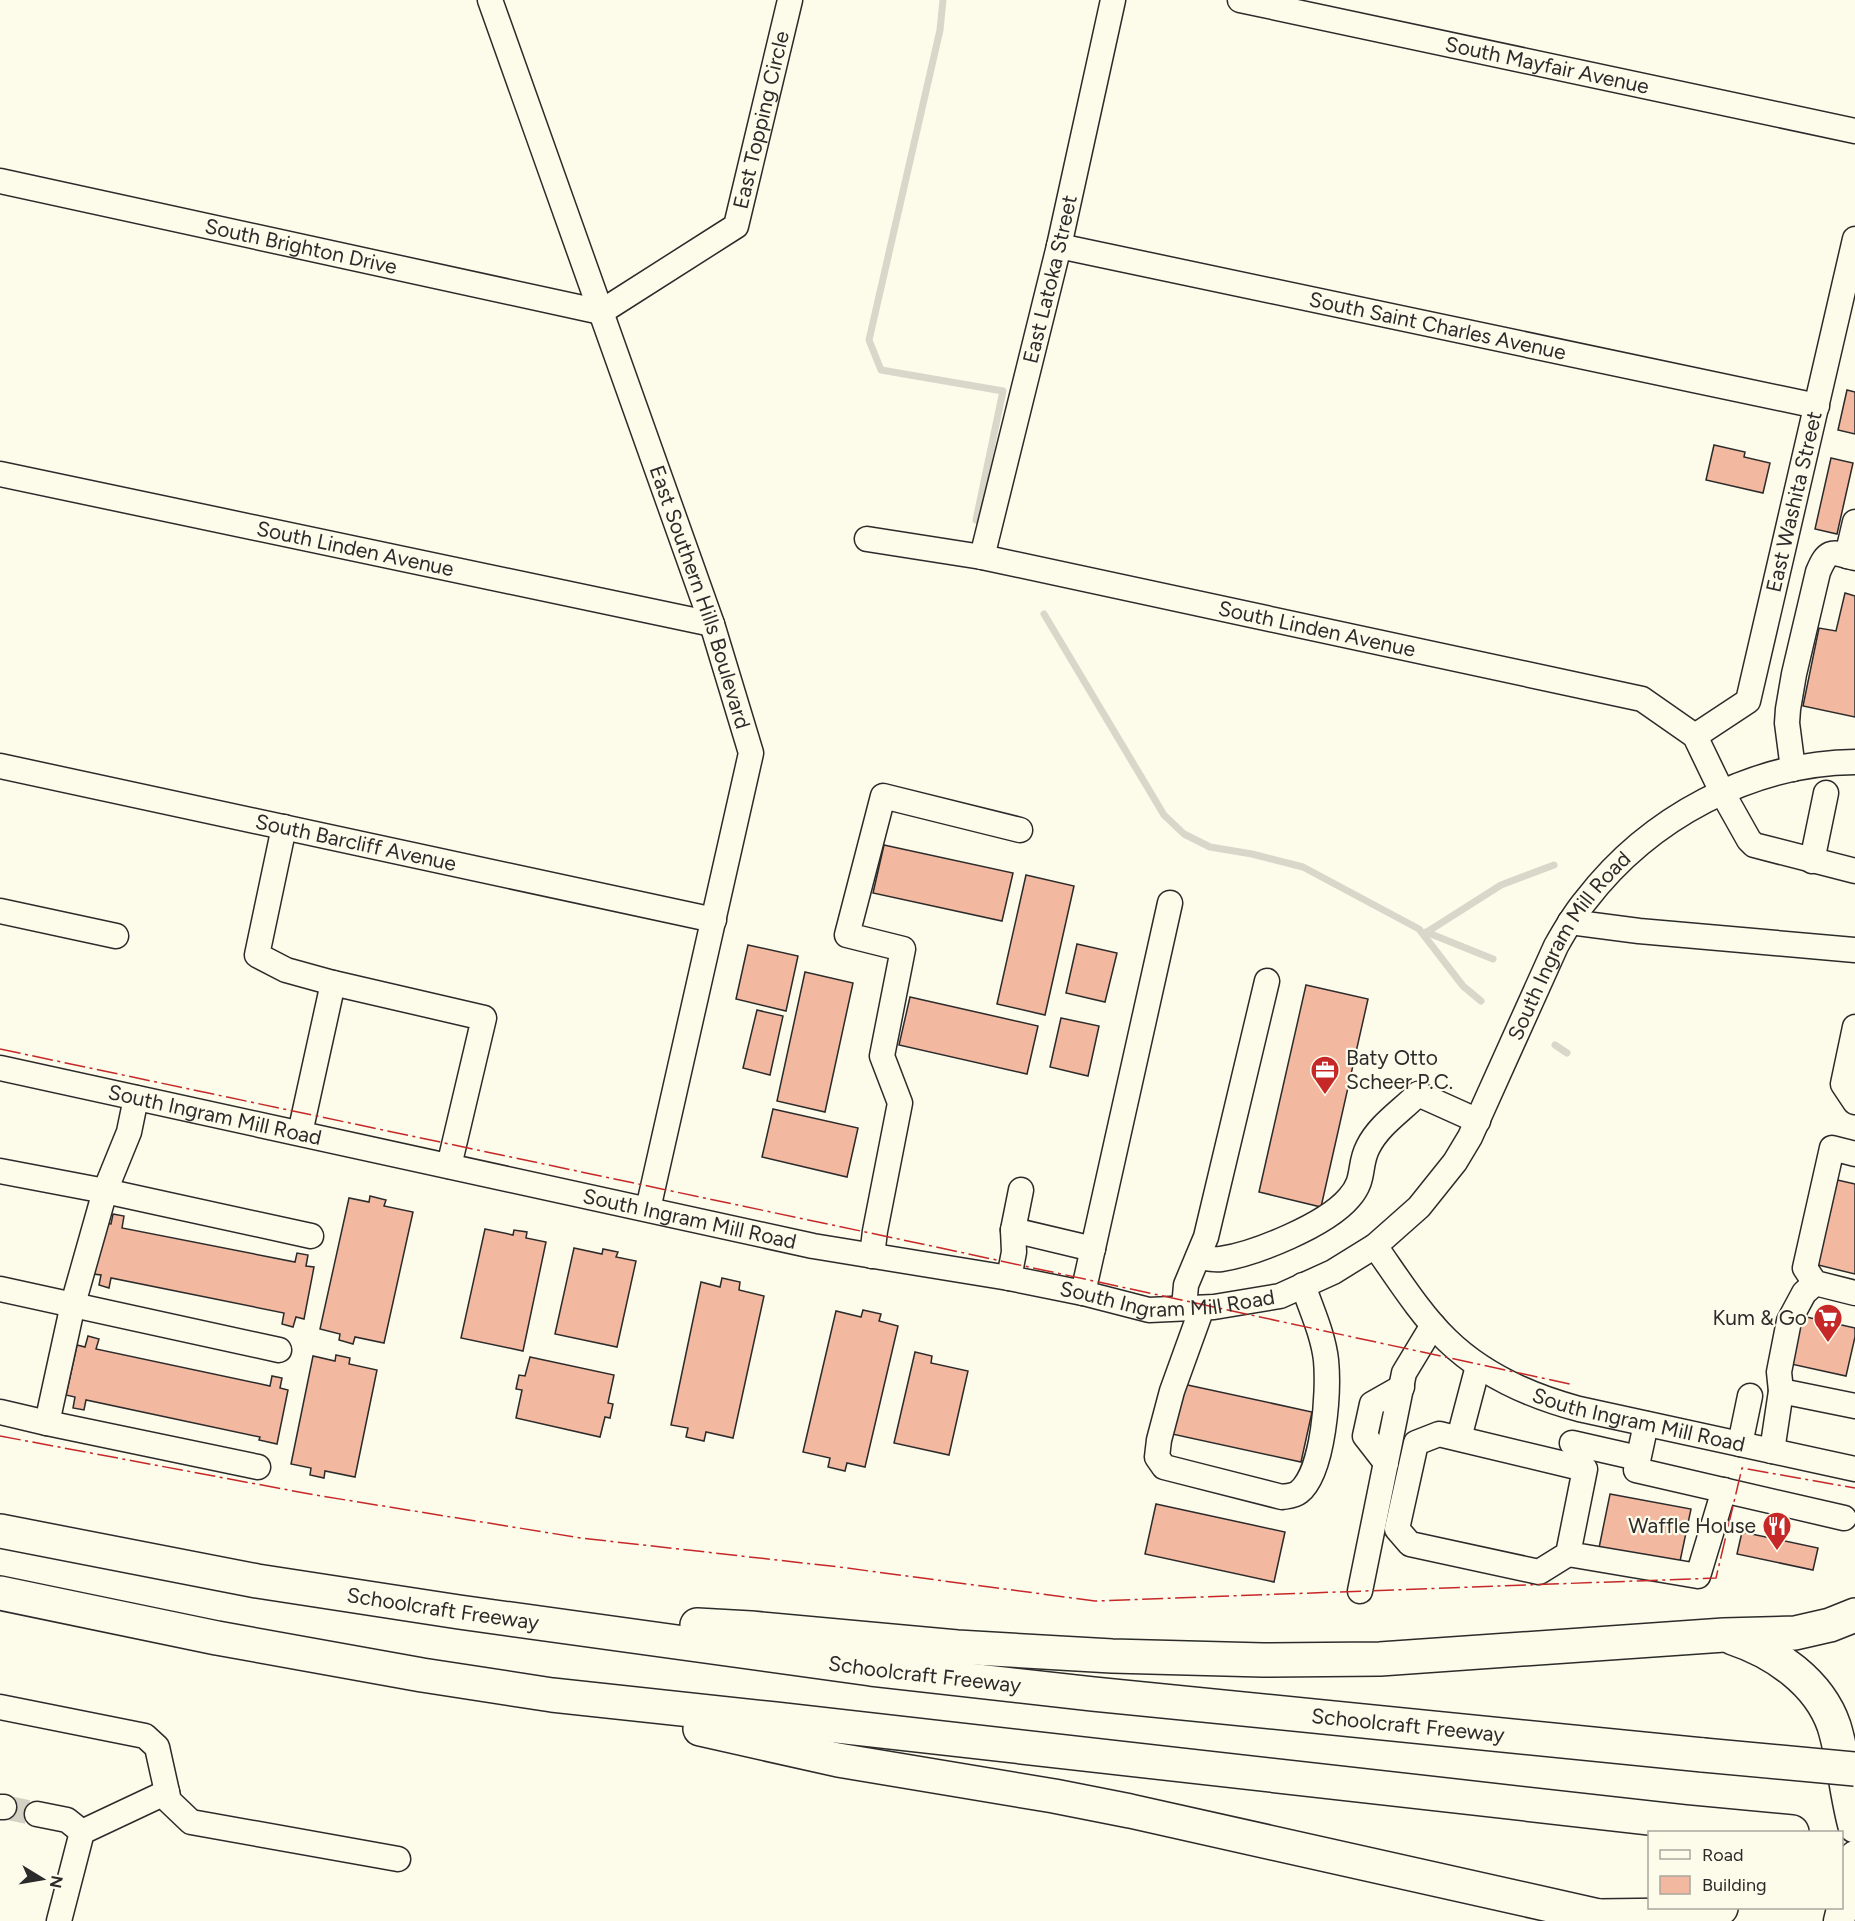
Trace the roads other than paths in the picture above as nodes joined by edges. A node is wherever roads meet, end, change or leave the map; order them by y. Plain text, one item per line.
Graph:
1 (490, 0) edge
2 (790, 0) edge
3 (1113, 0) edge
4 (1240, 0) edge
5 (1855, 131) edge
6 (0, 181) edge
7 (1855, 239) edge
8 (1059, 246) junction
9 (601, 312) junction
10 (1817, 406) junction
11 (0, 474) edge
12 (1855, 522) edge
13 (867, 539) dead end
14 (982, 557) junction
15 (1851, 557) edge
16 (712, 624) junction
17 (1695, 736) junction
18 (1855, 762) edge
19 (0, 766) edge
20 (1793, 769) junction
21 (1722, 792) junction
22 (1826, 793) dead end
23 (284, 827) junction
24 (1020, 830) dead end
25 (1812, 861) junction
26 (1855, 871) edge
27 (1170, 903) dead end
28 (0, 911) edge
29 (714, 920) junction
30 (1570, 922) junction
31 (116, 936) dead end
32 (1855, 950) edge
33 (1267, 981) dead end
34 (333, 983) junction
35 (1855, 1027) edge
36 (0, 1068) edge
37 (136, 1098) junction
38 (1855, 1102) edge
39 (1478, 1121) junction
40 (300, 1133) junction
41 (1855, 1154) edge
42 (449, 1166) junction
43 (0, 1171) edge
44 (1021, 1190) dead end
45 (105, 1191) junction
46 (648, 1209) junction
47 (1013, 1230) junction
48 (311, 1236) dead end
49 (1375, 1246) junction
50 (1093, 1249) junction
51 (872, 1256) junction
52 (1198, 1257) junction
53 (1009, 1278) junction
54 (1815, 1283) junction
55 (1303, 1285) junction
56 (0, 1289) edge
57 (1083, 1293) junction
58 (1855, 1293) edge
59 (73, 1304) junction
60 (1193, 1308) junction
61 (1433, 1325) junction
62 (279, 1350) dead end
63 (1478, 1366) junction
64 (1402, 1387) junction
65 (1781, 1391) junction
66 (1750, 1396) dead end
67 (1855, 1406) edge
68 (1579, 1409) junction
69 (0, 1412) edge
70 (47, 1423) junction
71 (1646, 1424) junction
72 (1391, 1437) junction
73 (1459, 1438) junction
74 (1416, 1443) junction
75 (1740, 1444) junction
76 (1772, 1451) junction
77 (1570, 1454) junction
78 (1638, 1458) junction
79 (1386, 1462) junction
80 (258, 1467) dead end
81 (1855, 1469) edge
82 (1724, 1490) junction
83 (1844, 1518) dead end
84 (0, 1531) edge
85 (1568, 1554) junction
86 (1360, 1591) dead end
87 (0, 1593) edge
88 (459, 1612) junction
89 (1855, 1615) edge
90 (1724, 1635) junction
91 (552, 1695) junction
92 (0, 1707) edge
93 (1855, 1769) edge
94 (166, 1792) junction
95 (37, 1814) tunnel mouth
96 (1848, 1824) edge
97 (1773, 1831) edge
98 (82, 1832) junction
99 (1855, 1856) edge
100 (398, 1859) dead end
101 (1843, 1905) edge
102 (1714, 1909) edge
103 (1607, 1918) edge
104 (59, 1921) edge

1 - 9 street, East Southern Hills Boulevard
2 - 9 street, East Topping Circle
3 - 8 street, East Latoka Street
4 - 5 street, South Mayfair Avenue
6 - 9 street, South Brighton Drive
7 - 10 street, East Washita Street
8 - 10 street, South Saint Charles Avenue
8 - 14 street, East Latoka Street
9 - 16 street, East Southern Hills Boulevard
10 - 17 street, East Washita Street
11 - 16 street, South Linden Avenue
12 - 15 street
13 - 14 street, South Linden Avenue
14 - 17 street, South Linden Avenue
15 - 20 street
16 - 29 street, East Southern Hills Boulevard
17 - 21 street, South Linden Avenue
18 - 20 street, South Ingram Mill Road
19 - 23 street, South Barcliff Avenue
20 - 21 street, South Ingram Mill Road
21 - 25 street, South Linden Avenue
21 - 30 street, South Ingram Mill Road
22 - 25 street
23 - 29 street, South Barcliff Avenue
23 - 34 street
24 - 51 street
25 - 26 street, South Linden Avenue
27 - 50 street
28 - 31 street
29 - 46 street, East Southern Hills Boulevard
30 - 32 street
30 - 39 street, South Ingram Mill Road
33 - 52 street
34 - 40 street
34 - 42 street
35 - 38 street
36 - 37 street, South Ingram Mill Road
37 - 40 street, South Ingram Mill Road
37 - 45 street
39 - 49 street, South Ingram Mill Road
39 - 52 street
40 - 42 street, South Ingram Mill Road
41 - 54 street
42 - 46 street, South Ingram Mill Road
43 - 45 street
44 - 47 street
45 - 48 street
45 - 59 street
46 - 51 street, South Ingram Mill Road
47 - 50 street
47 - 53 street
49 - 55 street, South Ingram Mill Road
49 - 61 street, South Ingram Mill Road
50 - 57 street
51 - 53 street, South Ingram Mill Road
52 - 60 street
53 - 57 street, South Ingram Mill Road
54 - 58 street
54 - 65 street
55 - 60 street, South Ingram Mill Road
55 - 60 street
56 - 59 street
57 - 60 street, South Ingram Mill Road
59 - 62 street
59 - 70 street
61 - 63 street, South Ingram Mill Road
61 - 64 street
63 - 68 street, South Ingram Mill Road
63 - 73 street
64 - 72 street
64 - 79 street
65 - 67 street
65 - 76 street
66 - 75 street
68 - 71 street, South Ingram Mill Road
68 - 77 street
69 - 70 street
70 - 80 street
71 - 75 street, South Ingram Mill Road
71 - 78 street
72 - 74 street
72 - 79 street
73 - 74 street
73 - 77 street
74 - 85 street
75 - 76 street, South Ingram Mill Road
76 - 81 street, South Ingram Mill Road
77 - 78 street
77 - 85 street
78 - 82 street
79 - 86 street
82 - 83 street
82 - 85 street
84 - 88 highway, Schoolcraft Freeway
87 - 91 highway
88 - 90 highway
88 - 93 highway, Schoolcraft Freeway, bridge
89 - 90 highway
90 - 96 highway
91 - 97 highway
91 - 103 highway
92 - 94 street
94 - 98 street
94 - 100 street
95 - 98 street
98 - 104 street
99 - 101 main road
102 - 103 highway

